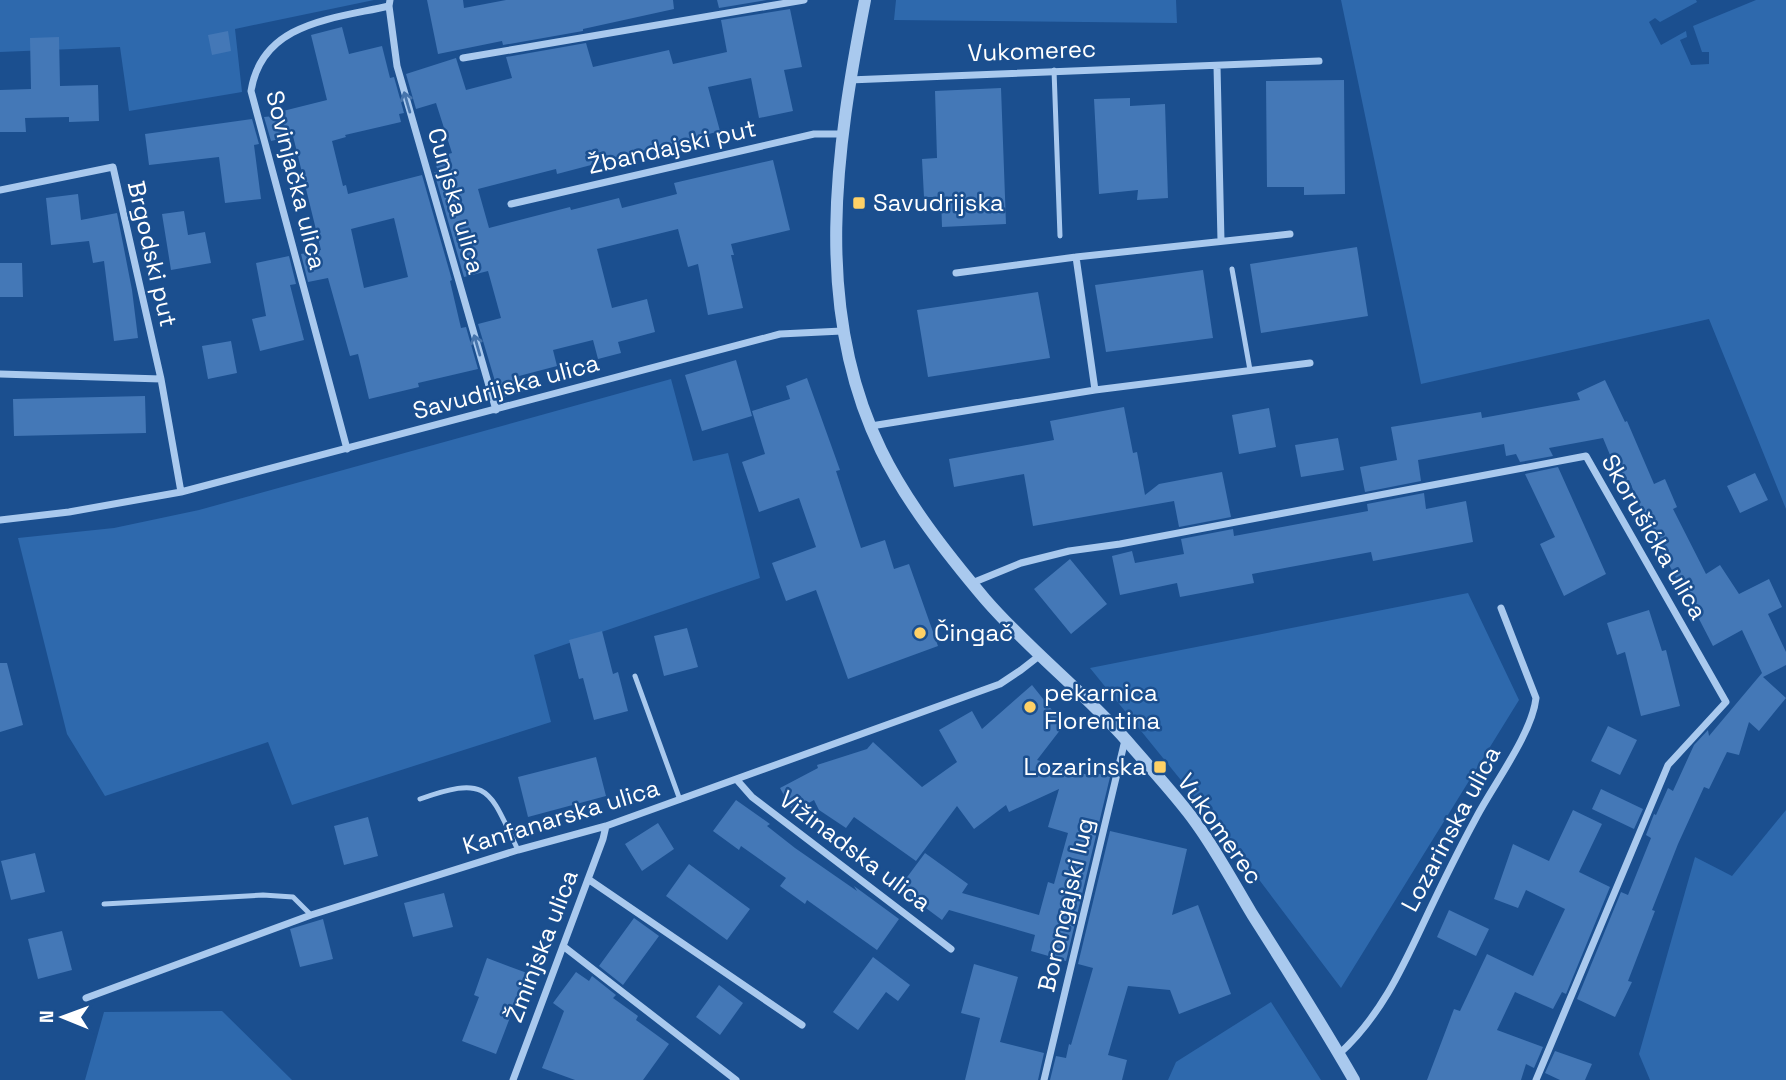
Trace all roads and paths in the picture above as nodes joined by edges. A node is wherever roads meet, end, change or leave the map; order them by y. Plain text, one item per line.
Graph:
1 (804, 0) edge
2 (865, 0) edge
3 (389, 3) edge
4 (463, 58) dead end
5 (1319, 61) dead end
6 (1217, 66) junction
7 (1054, 70) junction
8 (849, 80) junction
9 (842, 134) junction
10 (0, 190) edge
11 (511, 204) dead end
12 (1290, 234) dead end
13 (1060, 236) dead end
14 (1221, 241) junction
15 (1076, 257) junction
16 (1233, 270) dead end
17 (956, 273) dead end
18 (842, 331) junction
19 (1310, 362) dead end
20 (1250, 370) junction
21 (0, 374) edge
22 (161, 379) junction
23 (1095, 390) junction
24 (496, 410) junction
25 (870, 426) junction
26 (347, 449) junction
27 (181, 492) junction
28 (0, 520) edge
29 (972, 583) junction
30 (1500, 608) dead end
31 (1038, 656) junction
32 (635, 676) dead end
33 (1125, 739) junction
34 (737, 780) junction
35 (420, 799) dead end
36 (680, 800) junction
37 (606, 826) junction
38 (518, 850) junction
39 (588, 879) junction
40 (104, 904) dead end
41 (311, 915) junction
42 (563, 946) junction
43 (951, 949) dead end
44 (86, 998) dead end
45 (802, 1025) dead end
46 (1339, 1054) junction
47 (513, 1080) edge
48 (736, 1080) edge
49 (1044, 1080) edge
50 (1354, 1080) edge
51 (1536, 1080) edge

1 - 4 street
2 - 8 street, Vukomerec
24 -> 3 street, Cunjska ulica
3 - 26 street, Sovinjačka ulica
5 - 6 street, Vukomerec
6 - 7 street, Vukomerec
6 - 14 street
7 - 8 street, Vukomerec
7 - 13 lane
8 - 9 street, Vukomerec
9 - 11 street, Žbandajski put
9 - 18 street, Vukomerec
10 - 22 street, Brgodski put
12 - 14 street
14 - 15 street
15 - 17 street
15 - 23 street
16 - 20 lane
18 - 24 street, Savudrijska ulica
18 - 25 street, Vukomerec
19 - 20 street
20 - 23 street
21 - 22 street
22 - 27 street
23 - 25 street
24 - 26 street, Savudrijska ulica
25 - 29 street, Vukomerec
26 - 27 street, Savudrijska ulica
27 - 28 street, Savudrijska ulica
29 - 31 street, Vukomerec
29 - 51 street, Skorušićka ulica
30 - 46 street, Lozarinska ulica
31 - 33 street, Vukomerec
31 - 34 street, Kanfanarska ulica
32 - 36 lane
33 - 46 street, Vukomerec
33 - 49 street, Borongajski lug
34 - 36 street, Kanfanarska ulica
34 - 43 street, Vižinadska ulica
35 - 38 lane
36 - 37 street, Kanfanarska ulica
37 - 38 street, Kanfanarska ulica
37 - 39 street, Žminjska ulica
38 - 41 street, Kanfanarska ulica
39 - 42 street, Žminjska ulica
39 - 45 street
40 - 41 lane
41 - 44 street, Kanfanarska ulica
42 - 47 street, Žminjska ulica
42 - 48 street
46 - 50 street, Vukomerec

